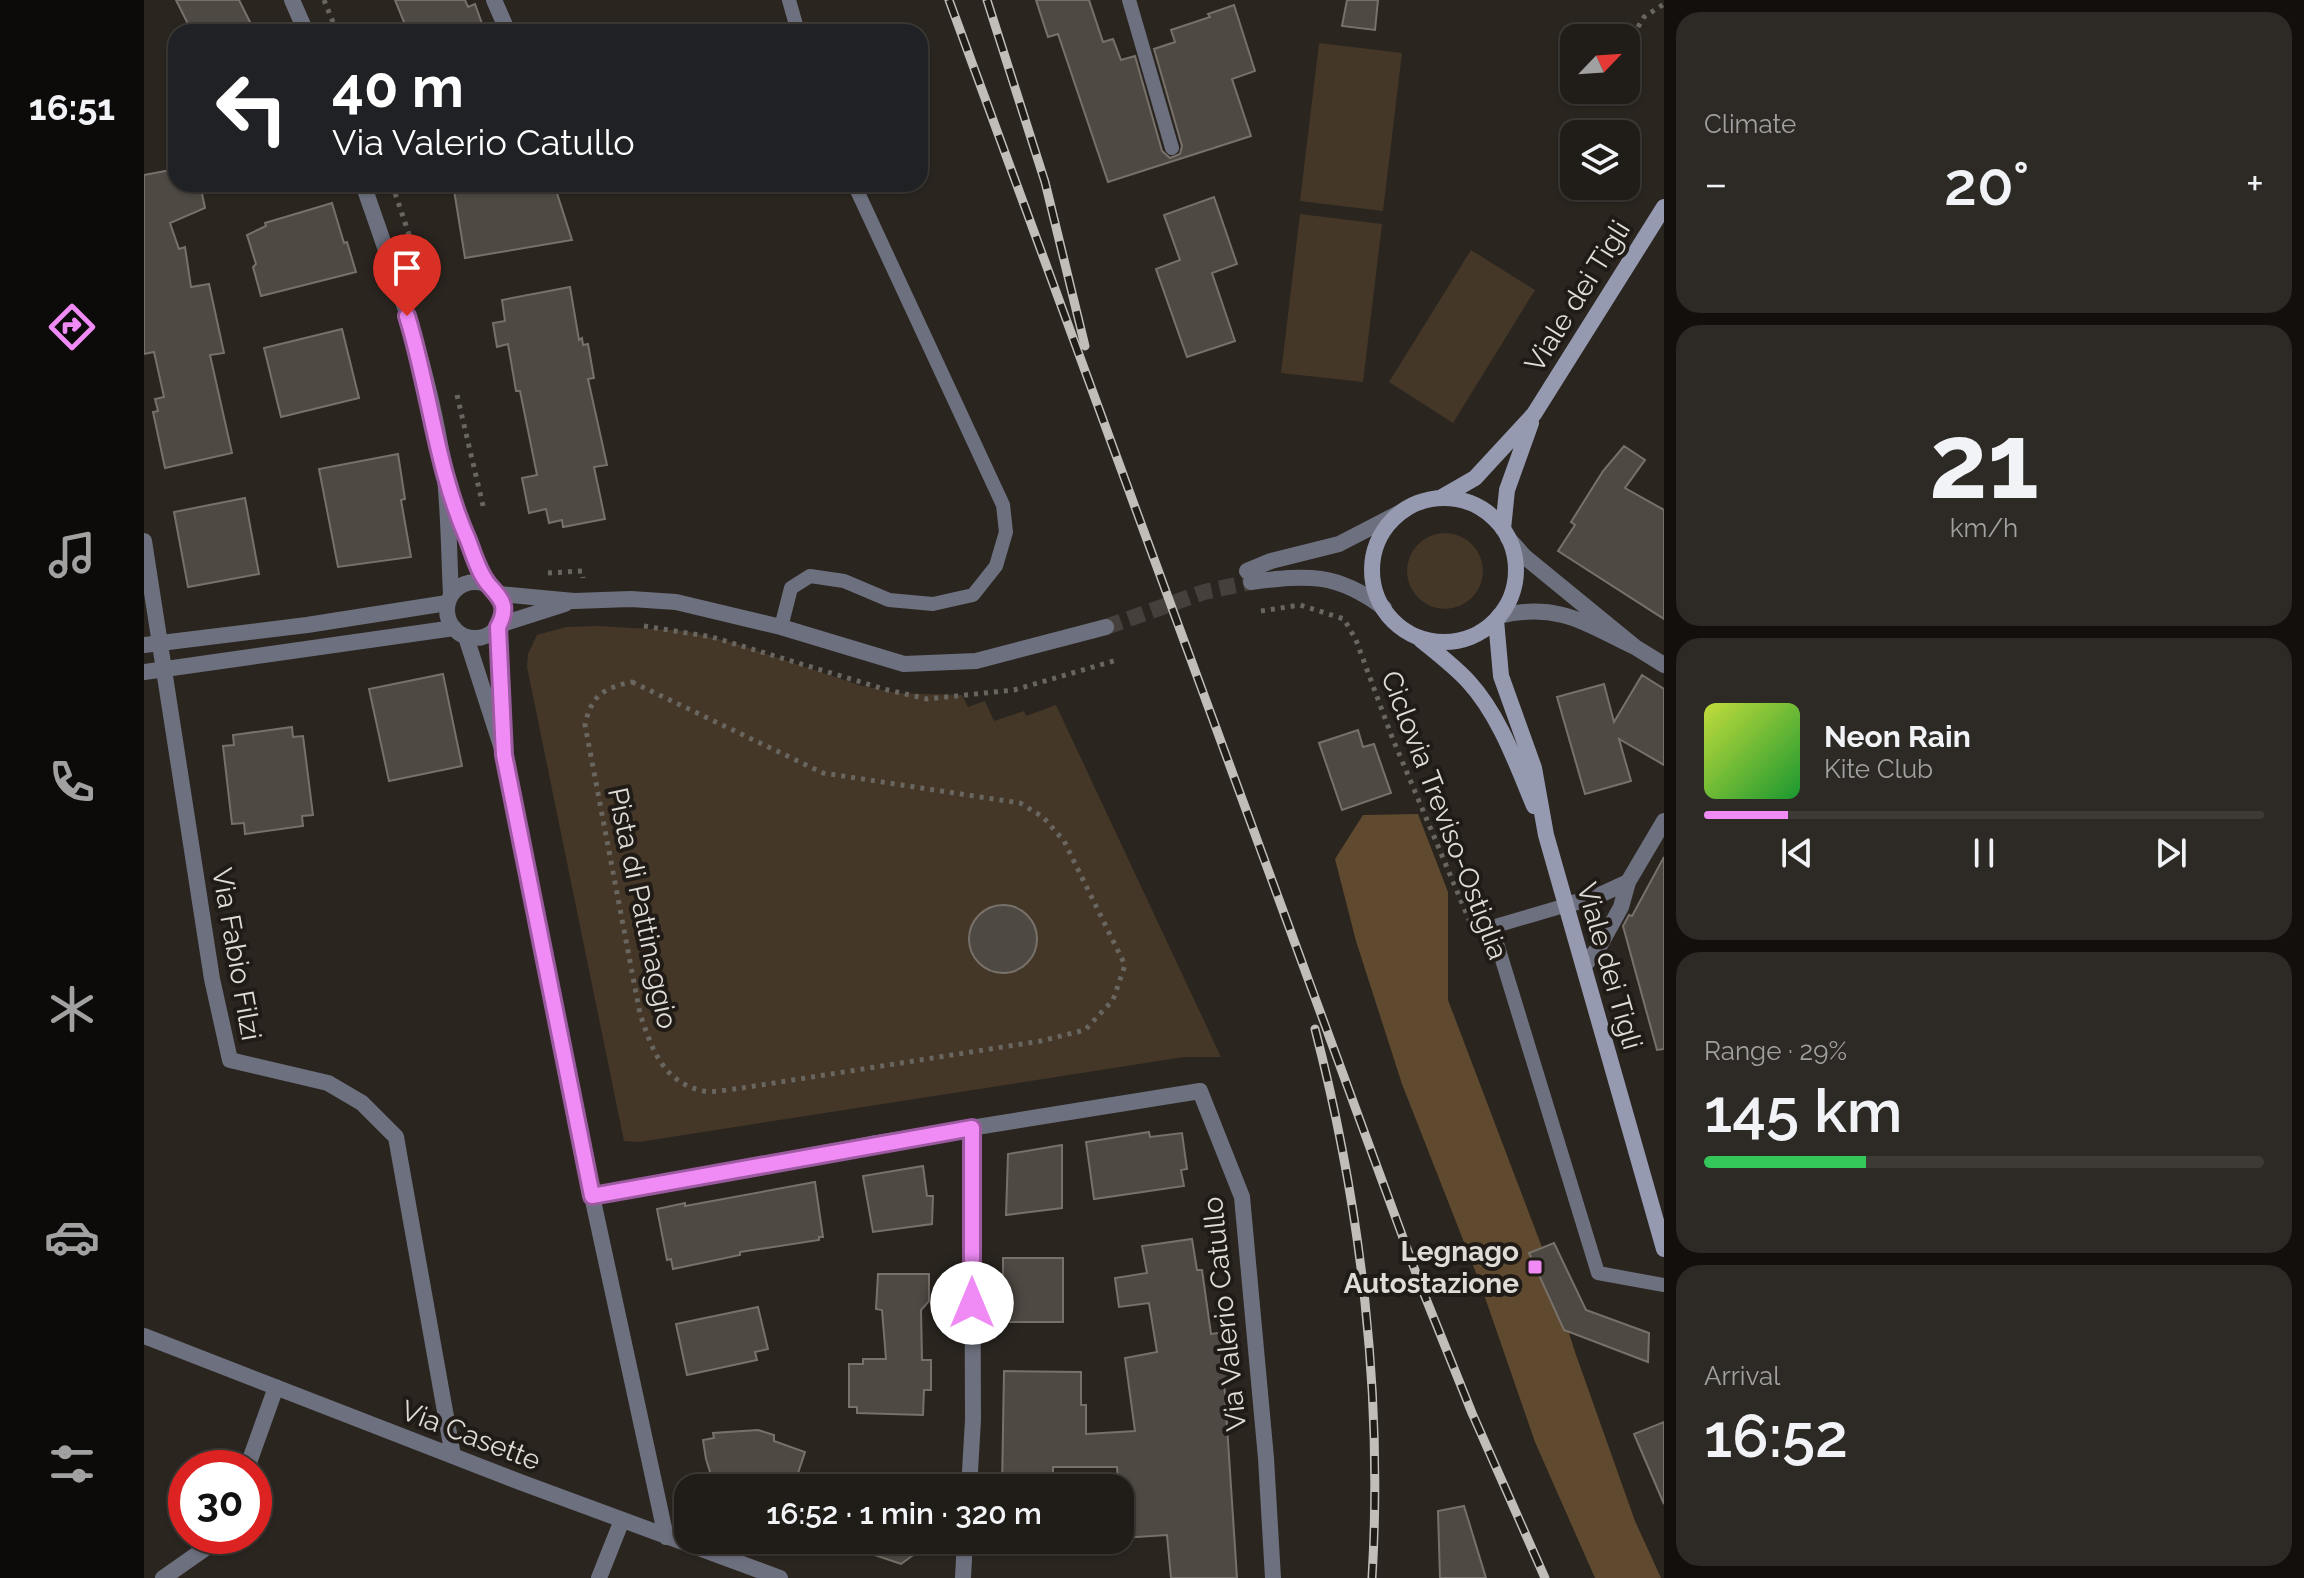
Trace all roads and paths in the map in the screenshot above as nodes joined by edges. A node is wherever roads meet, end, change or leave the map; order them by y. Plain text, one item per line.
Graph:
1 (292, 0) edge
2 (324, 0) edge
3 (494, 0) edge
4 (789, 0) edge
5 (1129, 0) edge
6 (1664, 4) edge
7 (302, 24) edge
8 (334, 24) edge
9 (504, 24) edge
10 (796, 24) edge
11 (1640, 24) edge
12 (1172, 148) dead end
13 (366, 192) edge
14 (858, 192) edge
15 (1664, 207) edge
16 (1534, 414) junction
17 (445, 478) junction
18 (1441, 498) junction
19 (1403, 511) junction
20 (1506, 534) junction
21 (144, 541) edge
22 (582, 571) dead end
23 (536, 573) dead end
24 (494, 589) junction
25 (449, 599) junction
26 (574, 601) junction
27 (1384, 608) junction
28 (1261, 611) dead end
29 (1497, 618) junction
30 (307, 625) junction
31 (498, 626) junction
32 (781, 627) junction
33 (1106, 627) tunnel mouth
34 (460, 632) junction
35 (1417, 637) junction
36 (152, 644) edge
37 (1635, 647) junction
38 (310, 650) junction
39 (1664, 665) edge
40 (165, 669) junction
41 (144, 672) edge
42 (504, 755) junction
43 (1043, 817) joint
44 (1664, 821) edge
45 (1546, 835) junction
46 (1628, 882) junction
47 (1567, 905) junction
48 (1471, 924) dead end
49 (1584, 966) junction
50 (972, 1128) junction
51 (592, 1196) junction
52 (1664, 1249) edge
53 (1664, 1285) edge
54 (144, 1336) edge
55 (276, 1387) junction
56 (253, 1450) edge
57 (453, 1456) junction
58 (970, 1474) edge
59 (622, 1520) junction
60 (666, 1537) junction
61 (197, 1554) edge
62 (964, 1554) edge
63 (163, 1578) edge
64 (599, 1578) edge
65 (780, 1578) edge
66 (963, 1578) edge
67 (1273, 1578) edge

1 - 7 street
2 - 8 path
3 - 9 street
4 - 10 lane
5 - 12 lane
6 - 11 path
13 - 17 street
14 - 32 lane
15 - 16 street, Viale dei Tigli
16 - 18 street, Viale dei Tigli
16 - 20 street, Viale dei Tigli
17 - 24 street
17 - 25 street
18 - 19 street, Viale dei Tigli
18 - 20 street
19 - 27 street
19 - 27 street
20 - 29 street, Viale dei Tigli
20 - 37 street
21 - 36 street, Via Fabio Filzi
22 - 23 path
24 - 25 street
24 - 26 street
24 - 31 street
25 - 30 street
25 - 34 street
26 - 31 street
26 - 32 street
27 - 35 street, Viale dei Tigli
28 - 48 path, Ciclovia Treviso-Ostiglia
29 - 35 street
29 - 37 street
29 - 45 street, Viale dei Tigli
30 - 36 street
30 - 38 street
31 - 34 street
31 - 42 street
32 - 33 street
34 - 38 street
34 - 42 street
35 - 45 street, Viale dei Tigli
36 - 40 street, Via Fabio Filzi
37 - 39 street
38 - 40 street
40 - 41 street
40 - 57 street, Via Fabio Filzi
42 - 51 street
43 - 43 path, Pista di Pattinaggio
44 - 46 street
45 - 47 street, Viale dei Tigli
46 - 47 street
46 - 49 street
47 - 49 street, Viale dei Tigli
47 - 53 lane
49 - 52 street, Viale dei Tigli
50 - 51 street, Via Valerio Catullo
50 - 58 street
50 - 67 street, Via Valerio Catullo
51 - 60 street
54 - 55 street, Via Casette
55 - 56 street
55 - 57 street, Via Casette
57 - 59 street, Via Casette
59 - 60 street, Via Casette
59 - 64 street
60 - 65 street, Via Casette
61 - 63 street
62 - 66 street

